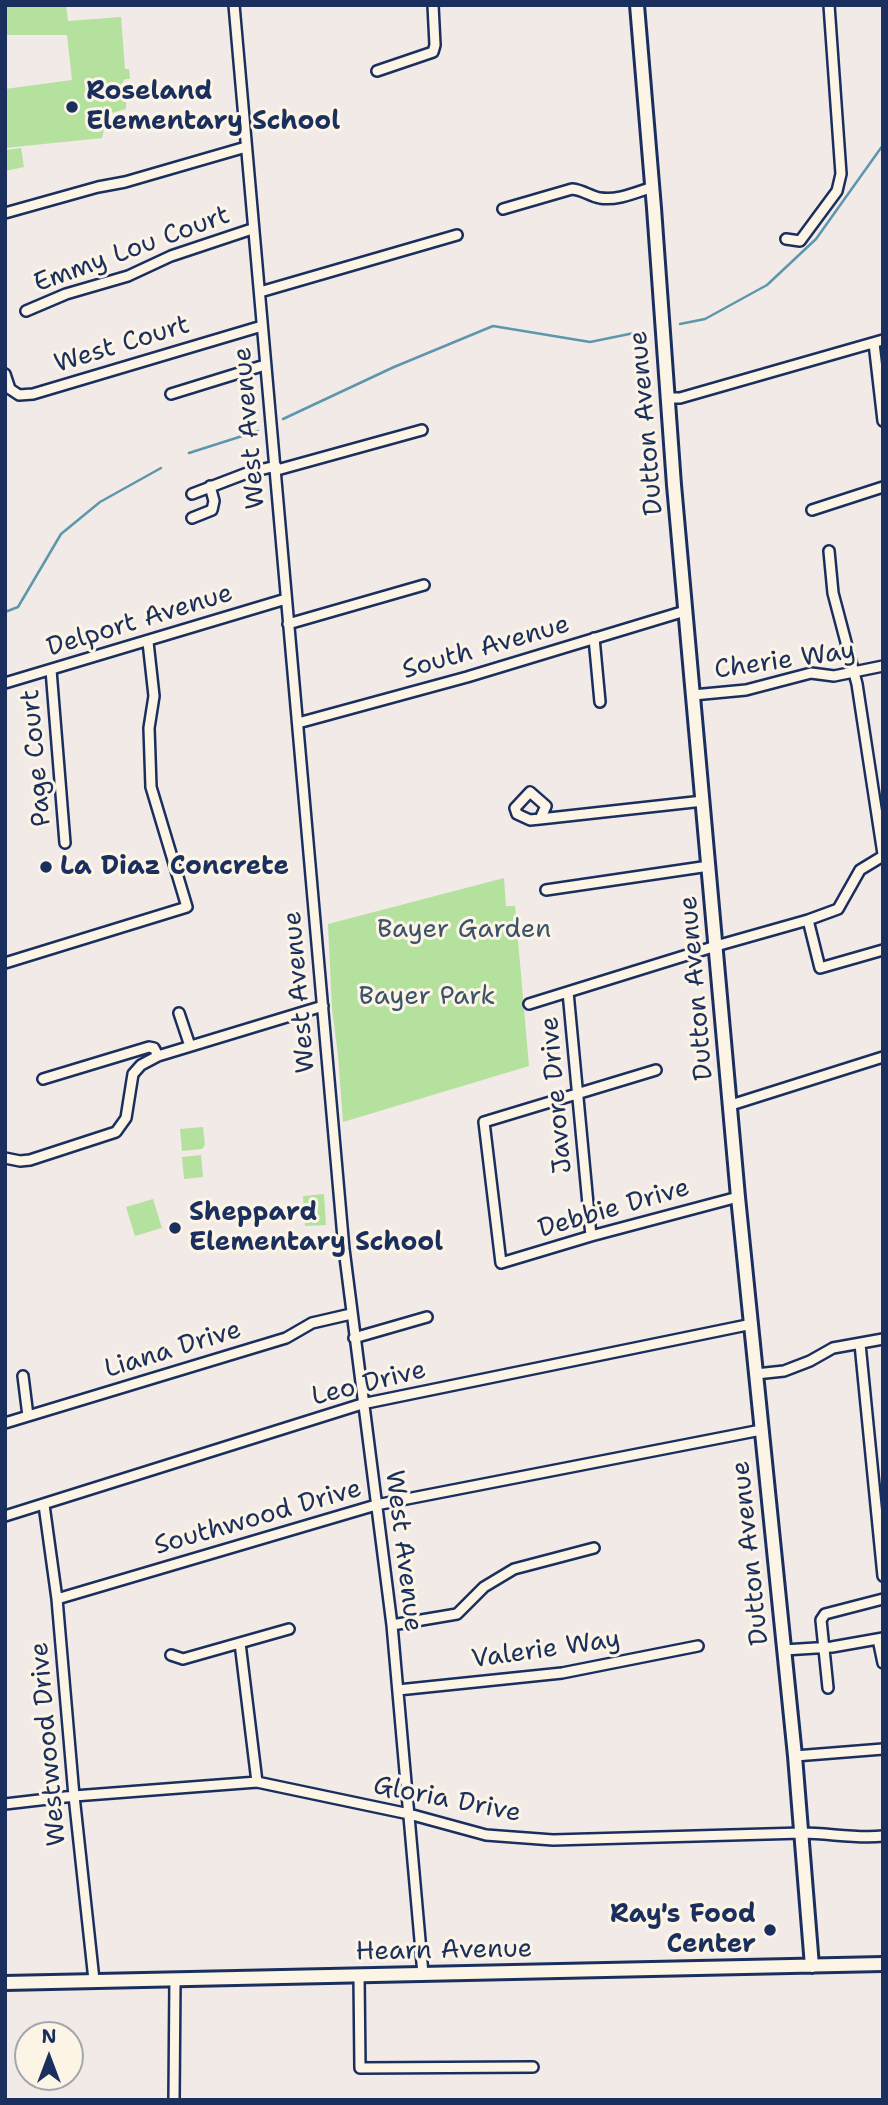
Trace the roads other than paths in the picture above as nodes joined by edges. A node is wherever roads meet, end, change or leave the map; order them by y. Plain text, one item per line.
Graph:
1 (234, 5) edge
2 (433, 5) edge
3 (637, 5) edge
4 (829, 5) edge
5 (377, 71) dead end
6 (246, 147) junction
7 (653, 187) junction
8 (503, 209) dead end
9 (5, 213) edge
10 (252, 229) junction
11 (457, 235) dead end
12 (786, 239) dead end
13 (260, 292) junction
14 (26, 311) dead end
15 (262, 326) junction
16 (878, 342) edge
17 (265, 365) junction
18 (5, 374) edge
19 (171, 394) dead end
20 (667, 398) junction
21 (883, 421) edge
22 (422, 430) dead end
23 (276, 468) junction
24 (210, 486) junction
25 (883, 487) edge
26 (192, 494) dead end
27 (813, 510) dead end
28 (192, 519) dead end
29 (829, 551) dead end
30 (424, 585) dead end
31 (286, 599) junction
32 (685, 611) junction
33 (288, 624) junction
34 (594, 638) junction
35 (148, 642) junction
36 (883, 666) edge
37 (51, 670) junction
38 (855, 673) junction
39 (5, 683) edge
40 (693, 695) junction
41 (600, 702) dead end
42 (298, 723) junction
43 (703, 802) junction
44 (540, 819) dead end
45 (65, 843) dead end
46 (883, 855) edge
47 (709, 866) junction
48 (546, 890) dead end
49 (808, 920) junction
50 (716, 946) junction
51 (883, 950) edge
52 (5, 963) edge
53 (568, 992) junction
54 (529, 1004) dead end
55 (323, 1006) junction
56 (179, 1013) dead end
57 (190, 1046) junction
58 (158, 1056) junction
59 (883, 1057) edge
60 (656, 1070) dead end
61 (43, 1079) dead end
62 (578, 1093) junction
63 (731, 1105) junction
64 (5, 1158) edge
65 (738, 1197) junction
66 (591, 1236) junction
67 (351, 1314) junction
68 (427, 1317) dead end
69 (752, 1324) junction
70 (354, 1338) junction
71 (883, 1339) edge
72 (860, 1344) junction
73 (756, 1374) junction
74 (23, 1376) dead end
75 (362, 1404) junction
76 (28, 1416) junction
77 (5, 1423) edge
78 (761, 1430) junction
79 (878, 1481) edge
80 (44, 1504) junction
81 (376, 1505) junction
82 (5, 1516) edge
83 (594, 1548) dead end
84 (883, 1576) edge
85 (57, 1599) junction
86 (883, 1599) edge
87 (392, 1625) junction
88 (289, 1629) dead end
89 (880, 1638) edge
90 (240, 1643) junction
91 (698, 1646) dead end
92 (823, 1647) junction
93 (784, 1650) junction
94 (172, 1655) dead end
95 (883, 1663) edge
96 (828, 1688) dead end
97 (398, 1690) junction
98 (883, 1749) edge
99 (795, 1756) junction
100 (257, 1782) junction
101 (74, 1796) junction
102 (5, 1804) edge
103 (409, 1814) junction
104 (802, 1833) junction
105 (883, 1836) edge
106 (883, 1964) edge
107 (812, 1966) junction
108 (423, 1975) junction
109 (359, 1976) junction
110 (175, 1979) junction
111 (94, 1980) junction
112 (5, 1983) edge
113 (533, 2067) dead end
114 (174, 2100) edge

1 - 6 street, West Avenue
2 - 5 street
3 - 7 main road, Dutton Avenue
4 - 12 street
6 - 9 street
6 - 10 street, West Avenue
7 - 8 street
7 - 20 main road, Dutton Avenue
10 - 13 street, West Avenue
10 - 14 street, Emmy Lou Court
11 - 13 street
13 - 15 street, West Avenue
15 - 17 street, West Avenue
15 - 18 street, West Court
16 - 20 street
16 - 21 street
17 - 19 street
17 - 23 street, West Avenue
20 - 32 main road, Dutton Avenue
22 - 23 street
23 - 24 street
23 - 31 street, West Avenue
24 - 26 street
24 - 28 street
25 - 27 street
29 - 38 street
30 - 33 street
31 - 33 street, West Avenue
31 - 35 street, Delport Avenue
32 - 34 street, South Avenue
32 - 40 main road, Dutton Avenue
33 - 42 street, West Avenue
34 - 41 street
34 - 42 street, South Avenue
35 - 37 street, Delport Avenue
35 - 52 street
36 - 38 street, Cherie Way
37 - 39 street, Delport Avenue
37 - 45 street, Page Court
38 - 40 street, Cherie Way
38 - 46 street
40 - 43 main road, Dutton Avenue
42 - 55 street, West Avenue
43 - 44 street
43 - 47 main road, Dutton Avenue
46 - 49 street
47 - 48 street
47 - 50 main road, Dutton Avenue
49 - 50 street
49 - 51 street
50 - 53 street
50 - 63 main road, Dutton Avenue
53 - 54 street
53 - 62 street, Javore Drive
55 - 57 street
55 - 67 street, West Avenue
56 - 57 street
57 - 58 street
58 - 61 street
58 - 64 street
59 - 63 street
60 - 62 street
62 - 66 street, Javore Drive
62 - 66 street, Debbie Drive
63 - 65 main road, Dutton Avenue
65 - 66 street, Debbie Drive
65 - 69 main road, Dutton Avenue
67 - 70 street, West Avenue
67 - 76 street, Liana Drive
68 - 70 street
69 - 73 main road, Dutton Avenue
69 - 75 street, Leo Drive
70 - 75 street, West Avenue
71 - 72 street
72 - 73 street
72 - 79 street
73 - 78 main road, Dutton Avenue
74 - 76 street
75 - 80 street, Leo Drive
75 - 81 street, West Avenue
76 - 77 street, Liana Drive
78 - 81 street, Southwood Drive
78 - 93 main road, Dutton Avenue
79 - 84 street
80 - 82 street, Leo Drive
80 - 85 street, Westwood Drive
81 - 85 street, Southwood Drive
81 - 87 street, West Avenue
83 - 87 street
85 - 101 street, Westwood Drive
86 - 92 street
87 - 97 street, West Avenue
88 - 90 street
89 - 92 street
89 - 95 street
90 - 94 street
90 - 100 street
91 - 97 street, Valerie Way
92 - 93 street
92 - 96 street
93 - 99 main road, Dutton Avenue
97 - 103 street, West Avenue
98 - 99 street
99 - 104 main road, Dutton Avenue
100 - 101 street, Gloria Drive
100 - 103 street, Gloria Drive
101 - 102 street, Gloria Drive
101 - 111 street, Westwood Drive
103 - 104 street, Gloria Drive
103 - 108 street, West Avenue
104 - 105 street, Gloria Drive
104 - 107 main road, Dutton Avenue
106 - 107 main road, Hearn Avenue
107 - 108 main road, Hearn Avenue
108 - 109 main road, Hearn Avenue
109 - 110 main road, Hearn Avenue
109 - 113 street
110 - 111 main road, Hearn Avenue
110 - 114 street
111 - 112 main road, Hearn Avenue

